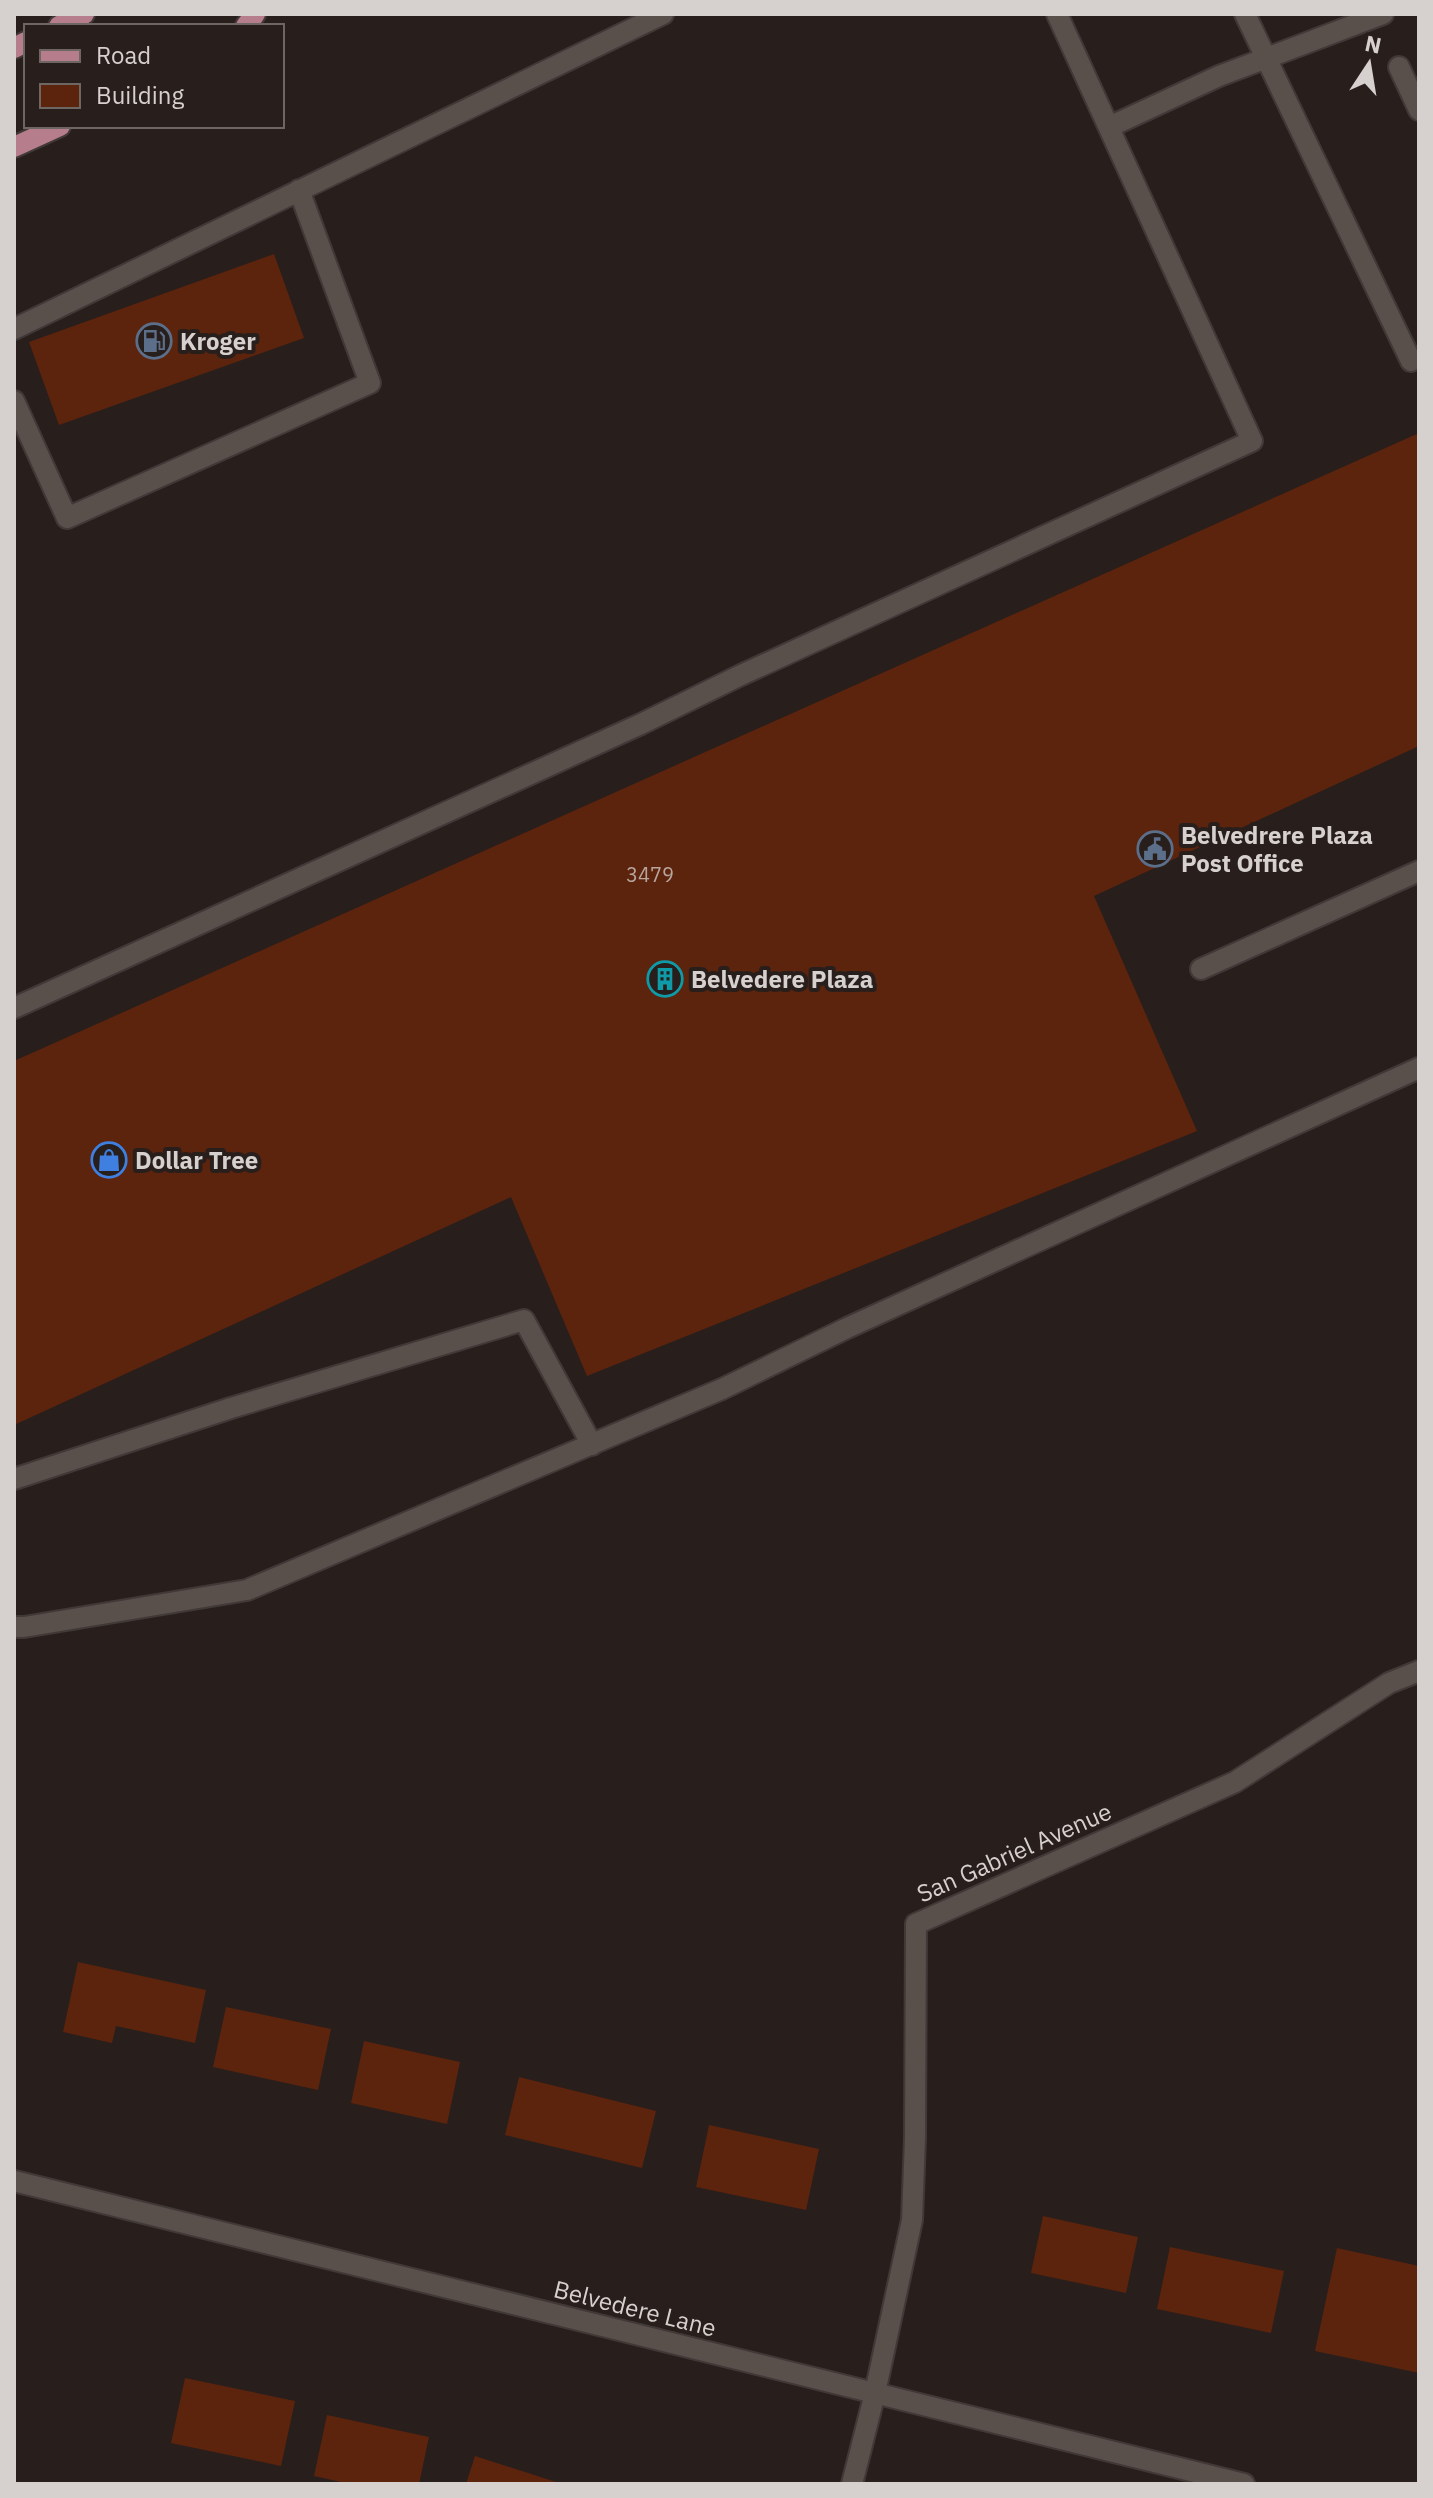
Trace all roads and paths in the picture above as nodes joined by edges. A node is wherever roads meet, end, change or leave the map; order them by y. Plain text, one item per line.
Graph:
1 (84, 14) edge
2 (663, 14) edge
3 (1057, 14) edge
4 (1245, 14) edge
5 (1383, 14) edge
6 (1352, 19) edge
7 (63, 24) edge
8 (1266, 58) junction
9 (1399, 67) dead end
10 (1419, 110) edge
11 (1109, 127) junction
12 (56, 128) edge
13 (14, 147) edge
14 (299, 190) junction
15 (14, 329) edge
16 (1411, 361) dead end
17 (14, 401) edge
18 (1419, 871) edge
19 (1201, 969) dead end
20 (14, 1008) edge
21 (1419, 1068) edge
22 (592, 1445) junction
23 (14, 1479) edge
24 (14, 1627) edge
25 (1419, 1671) edge
26 (14, 2181) edge
27 (875, 2393) junction
28 (852, 2484) edge
29 (1244, 2484) edge

1 - 7 main road
2 - 14 street
3 - 11 street
4 - 8 street
5 - 6 street
6 - 8 street
8 - 11 street
8 - 16 street
9 - 10 street
11 - 20 street
12 - 13 main road
14 - 15 street
14 - 17 street
18 - 19 street
21 - 22 street
22 - 23 street
22 - 24 street
25 - 27 street, San Gabriel Avenue
26 - 27 street, Belvedere Lane
27 - 28 street, San Gabriel Avenue
27 - 29 street, Belvedere Lane

